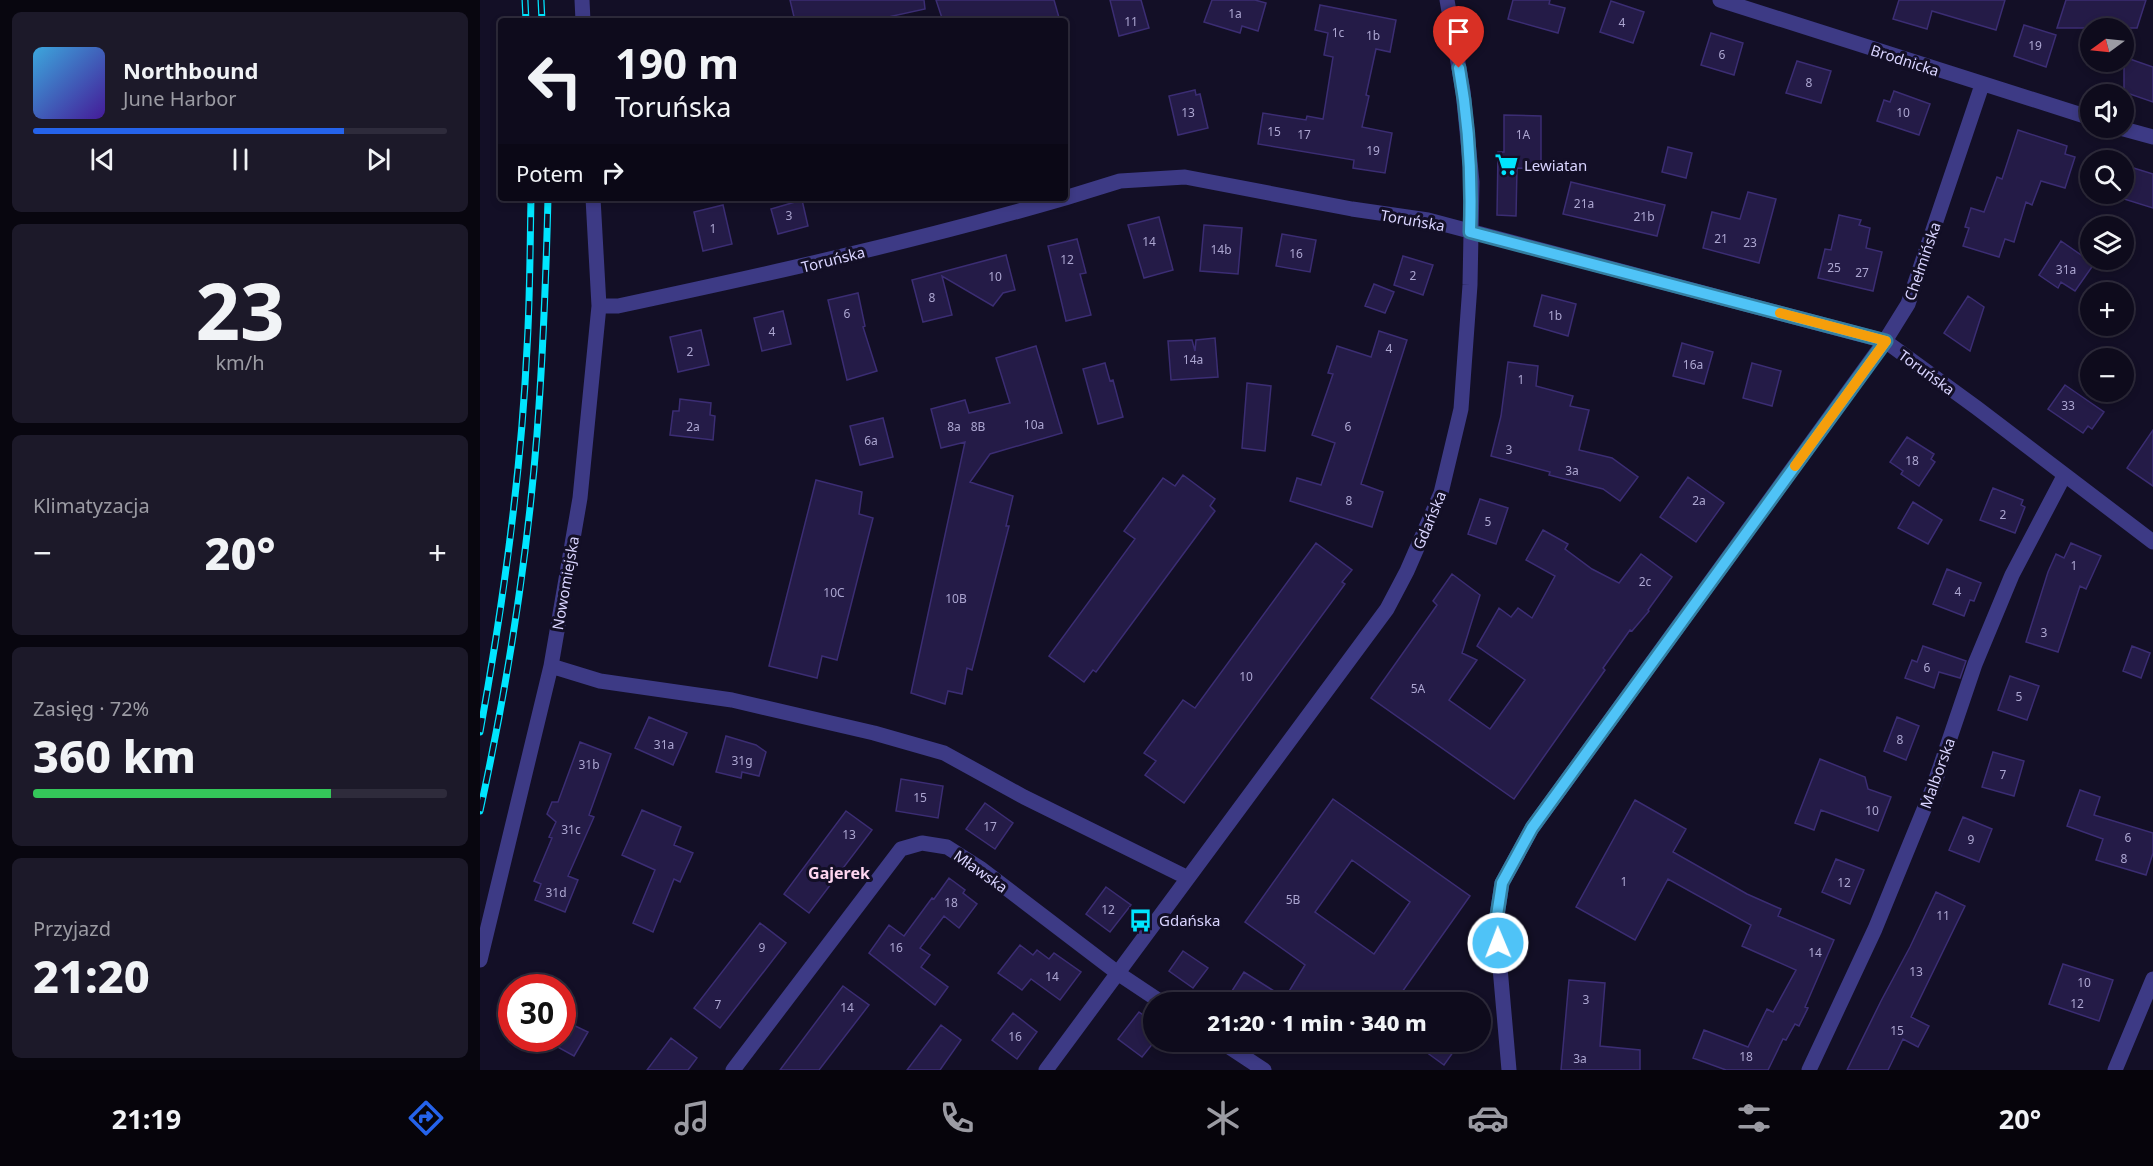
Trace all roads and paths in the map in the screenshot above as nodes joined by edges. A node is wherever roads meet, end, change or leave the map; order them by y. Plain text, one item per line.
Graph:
1 (582, 0) edge
2 (1447, 0) edge
3 (1720, 0) edge
4 (583, 18) edge
5 (1982, 85) junction
6 (2080, 115) edge
7 (2134, 132) edge
8 (2153, 137) edge
9 (1068, 197) edge
10 (593, 201) edge
11 (1055, 201) edge
12 (1470, 232) junction
13 (599, 306) junction
14 (1886, 341) junction
15 (2064, 476) junction
16 (2153, 542) edge
17 (551, 666) junction
18 (1188, 878) junction
19 (480, 960) edge
20 (1119, 974) junction
21 (2153, 979) edge
22 (1146, 992) edge
23 (1237, 1052) edge
24 (733, 1070) edge
25 (1046, 1070) edge
26 (1264, 1070) edge
27 (1509, 1070) edge
28 (1809, 1070) edge
29 (2115, 1070) edge

1 - 4 street
2 - 12 street, Gdańska
3 - 5 street, Brodnicka
5 - 6 street, Brodnicka
5 - 14 street, Chełmińska
7 - 8 street
9 - 12 street, Toruńska
10 - 13 street, Nowomiejska
11 - 13 street, Toruńska
12 - 14 street, Toruńska
12 - 18 street, Gdańska
13 - 17 street, Nowomiejska
14 - 15 street, Toruńska
14 - 27 street, Chełmińska
15 - 16 street, Toruńska
15 - 28 street, Malborska
17 - 18 street
17 - 19 street, Nowomiejska
18 - 20 street, Gdańska
20 - 22 street, Mławska
20 - 24 street, Mławska
20 - 25 street, Gdańska
21 - 29 street
23 - 26 street

